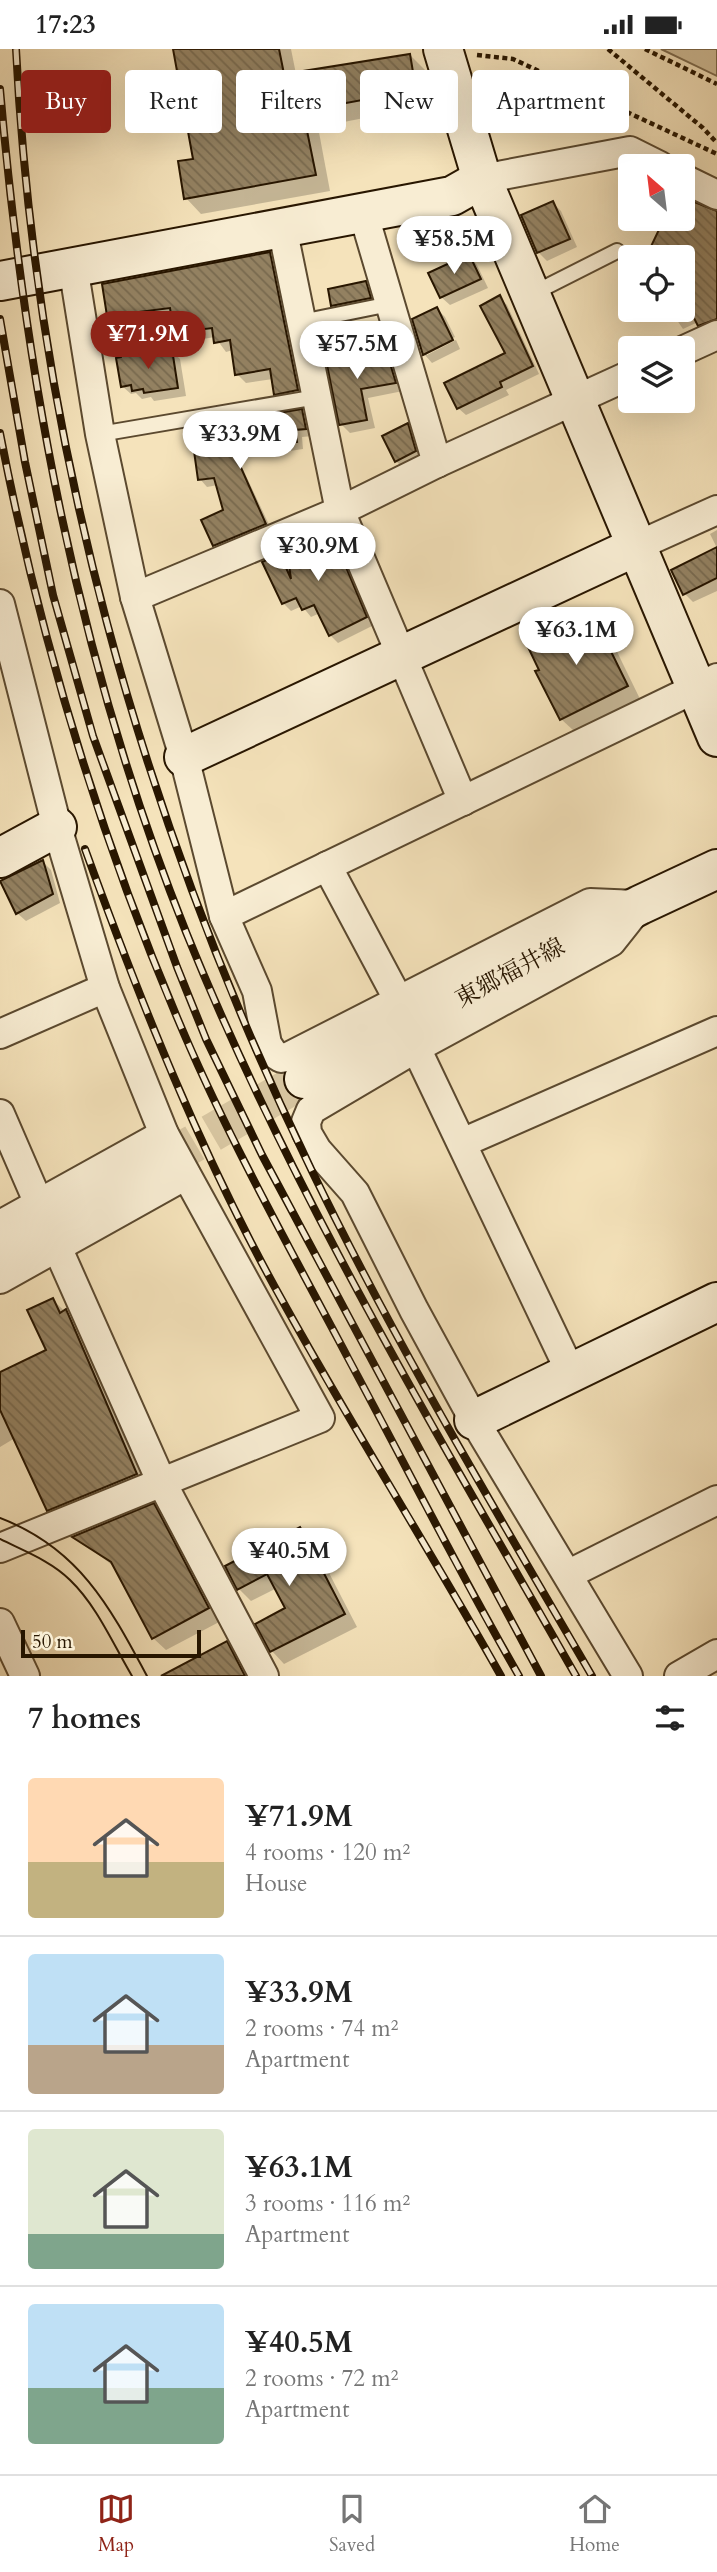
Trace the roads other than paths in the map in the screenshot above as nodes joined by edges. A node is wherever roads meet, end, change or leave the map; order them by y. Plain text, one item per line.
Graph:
1 (443, 50) edge
2 (636, 154) edge
3 (482, 179) junction
4 (695, 184) edge
5 (717, 195) edge
6 (363, 212) junction
7 (282, 227) junction
8 (617, 251) dead end
9 (73, 266) junction
10 (0, 281) edge
11 (531, 294) junction
12 (390, 305) junction
13 (302, 322) junction
14 (717, 335) edge
15 (695, 345) edge
16 (618, 380) edge
17 (317, 397) junction
18 (575, 400) junction
19 (100, 433) junction
20 (437, 463) junction
21 (717, 510) edge
22 (340, 511) junction
23 (637, 546) junction
24 (135, 597) junction
25 (0, 604) edge
26 (4, 633) edge
27 (402, 656) junction
28 (707, 683) edge
29 (717, 737) edge
30 (184, 757) junction
31 (463, 801) junction
32 (57, 827) junction
33 (0, 858) edge
34 (327, 866) junction
35 (717, 869) edge
36 (640, 905) junction
37 (224, 916) junction
38 (105, 988) junction
39 (399, 1002) junction
40 (717, 1031) edge
41 (0, 1034) edge
42 (416, 1048) junction
43 (304, 1079) tunnel mouth
44 (0, 1114) edge
45 (462, 1143) junction
46 (171, 1157) junction
47 (39, 1203) junction
48 (0, 1225) edge
49 (57, 1247) junction
50 (0, 1251) edge
51 (0, 1279) edge
52 (717, 1302) edge
53 (571, 1373) junction
54 (474, 1420) junction
55 (161, 1481) junction
56 (717, 1500) edge
57 (0, 1548) edge
58 (569, 1574) junction
59 (0, 1623) edge
60 (717, 1654) edge
61 (25, 1676) edge
62 (264, 1676) edge
63 (628, 1676) edge
64 (679, 1676) edge

1 - 3 street
2 - 3 street
3 - 6 street
3 - 11 street
4 - 5 street
6 - 7 street
6 - 12 street
7 - 9 street
7 - 13 street
8 - 11 lane
9 - 10 street
9 - 19 street
11 - 18 street
12 - 13 lane
12 - 20 street
13 - 17 street
14 - 15 street
16 - 18 street
17 - 19 lane
17 - 22 street
18 - 20 street
18 - 23 street
19 - 24 street
20 - 22 street
21 - 23 street
22 - 24 street
22 - 27 street
23 - 27 street
23 - 28 street
24 - 30 street
25 - 26 street
26 - 32 street
27 - 30 street
27 - 31 street
28 - 29 street
28 - 31 street
30 - 37 street
31 - 34 street
32 - 33 street
32 - 38 street
34 - 37 street
34 - 39 street
35 - 36 street, 東郷福井線
36 - 39 street
36 - 42 street
36 - 43 street, 東郷福井線
37 - 39 street
38 - 41 street
38 - 46 street
40 - 45 street
42 - 45 street
42 - 54 street
44 - 47 street
45 - 53 street
46 - 47 street
46 - 49 street
46 - 50 street
46 - 55 street
47 - 48 street
49 - 51 street
49 - 55 street
52 - 53 street
53 - 54 street
54 - 58 street
55 - 57 street
55 - 62 street
56 - 58 street
58 - 63 street
59 - 61 street
60 - 64 street

